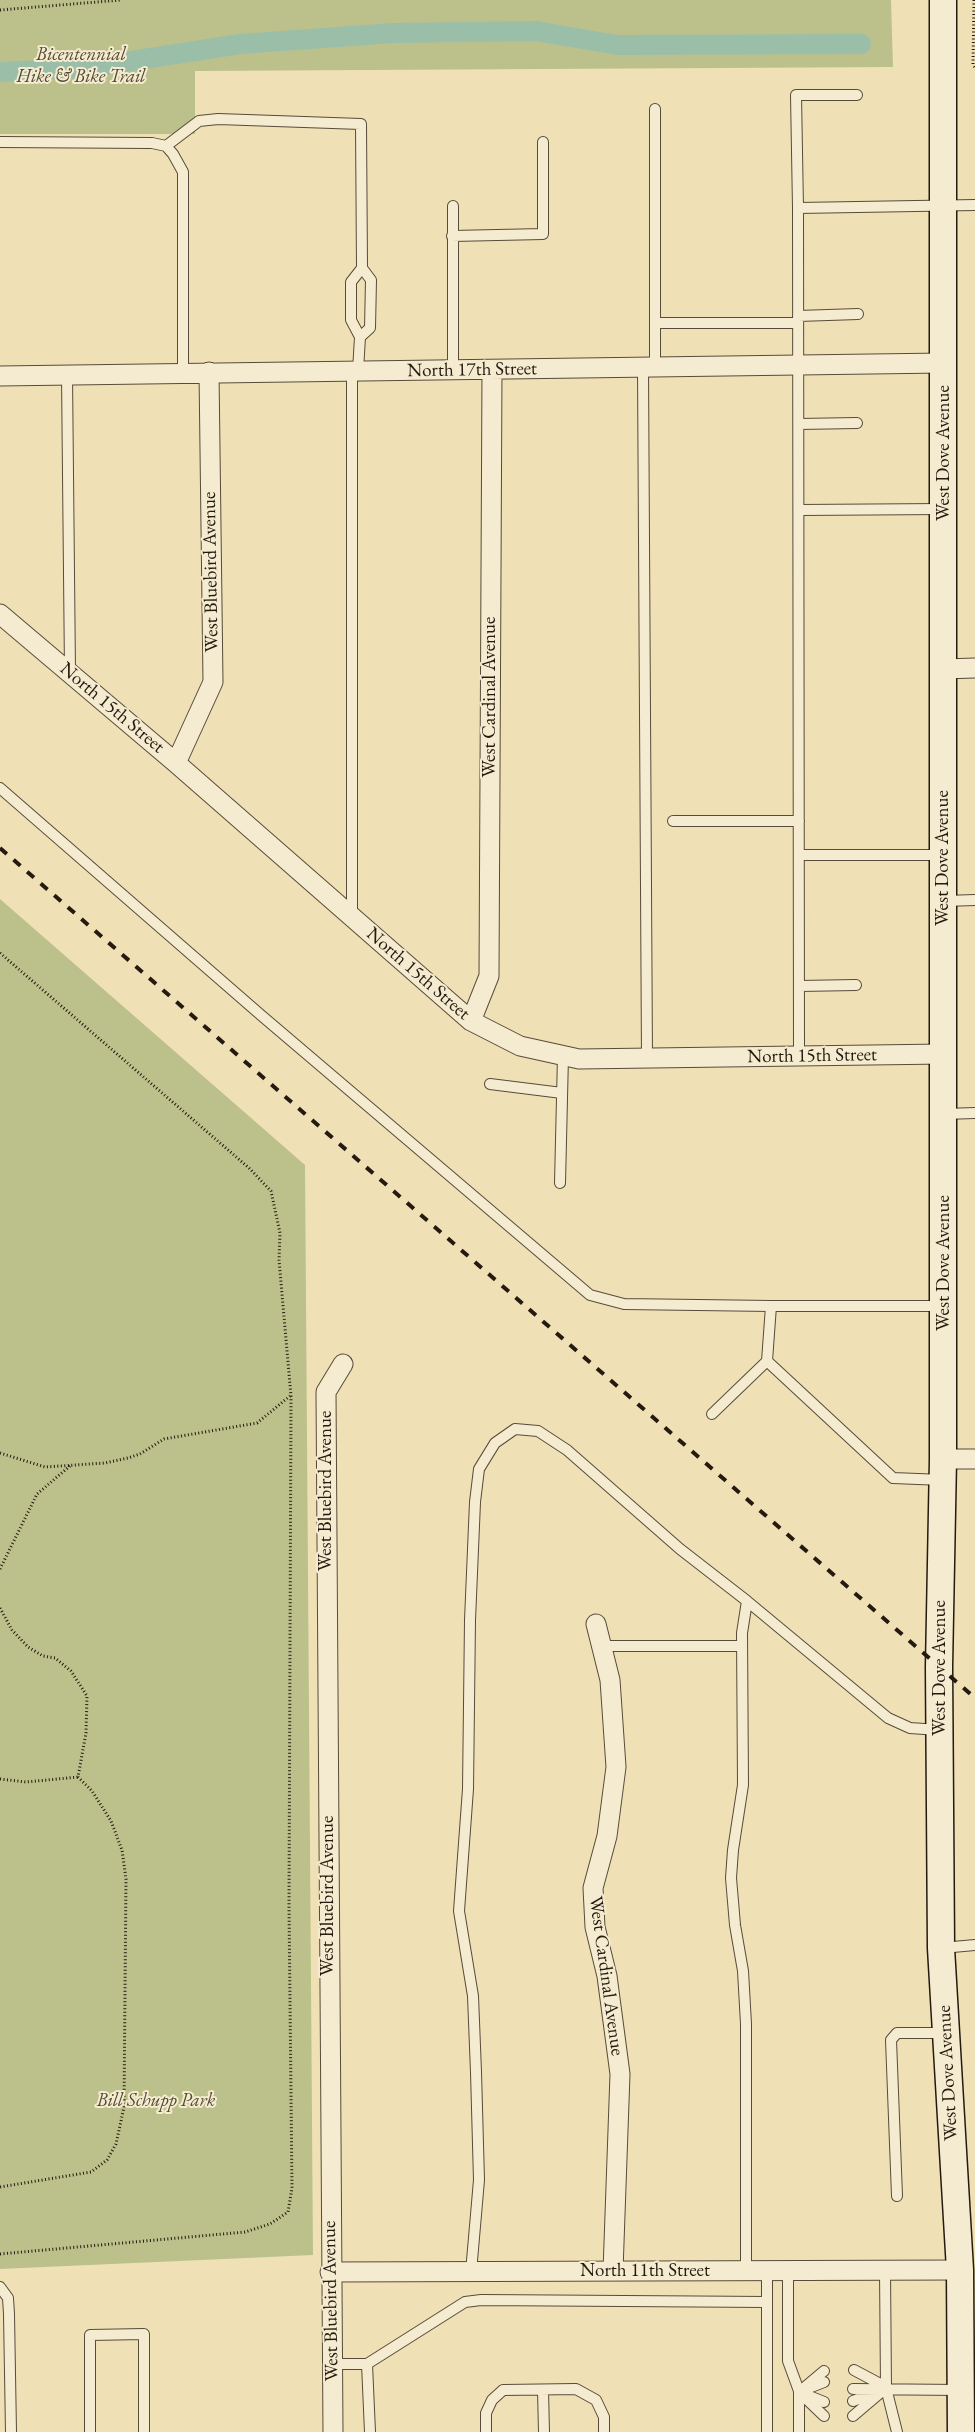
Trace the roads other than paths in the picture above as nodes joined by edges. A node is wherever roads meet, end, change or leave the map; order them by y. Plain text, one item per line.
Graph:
1 (943, 0) edge
2 (857, 95) dead end
3 (654, 109) dead end
4 (0, 142) edge
5 (543, 142) dead end
6 (166, 146) junction
7 (975, 205) edge
8 (453, 206) dead end
9 (944, 206) junction
10 (798, 208) junction
11 (452, 236) junction
12 (362, 268) junction
13 (858, 314) dead end
14 (798, 319) junction
15 (656, 323) junction
16 (360, 337) junction
17 (944, 363) junction
18 (799, 365) junction
19 (649, 368) junction
20 (453, 370) junction
21 (492, 370) junction
22 (355, 371) junction
23 (209, 372) junction
24 (183, 373) junction
25 (68, 375) junction
26 (0, 376) edge
27 (857, 423) dead end
28 (799, 424) junction
29 (944, 509) junction
30 (799, 510) junction
31 (0, 614) edge
32 (975, 668) edge
33 (943, 669) junction
34 (70, 672) junction
35 (176, 763) junction
36 (0, 788) edge
37 (673, 821) dead end
38 (799, 821) junction
39 (799, 855) junction
40 (943, 855) junction
41 (975, 900) edge
42 (944, 901) junction
43 (352, 917) junction
44 (856, 985) dead end
45 (799, 986) junction
46 (471, 1021) junction
47 (944, 1054) junction
48 (563, 1056) junction
49 (799, 1056) junction
50 (647, 1058) junction
51 (490, 1084) dead end
52 (562, 1093) junction
53 (975, 1113) edge
54 (944, 1114) junction
55 (560, 1183) dead end
56 (771, 1306) junction
57 (944, 1306) junction
58 (767, 1361) junction
59 (344, 1364) dead end
60 (712, 1414) dead end
61 (975, 1459) edge
62 (943, 1470) junction
63 (747, 1601) junction
64 (596, 1624) dead end
65 (602, 1646) junction
66 (742, 1646) junction
67 (940, 1730) junction
68 (975, 1945) edge
69 (941, 1948) junction
70 (946, 2034) junction
71 (897, 2196) dead end
72 (788, 2270) junction
73 (960, 2270) junction
74 (746, 2271) junction
75 (767, 2271) junction
76 (885, 2271) junction
77 (330, 2272) junction
78 (471, 2272) junction
79 (613, 2272) junction
80 (0, 2287) edge
81 (766, 2302) junction
82 (332, 2364) junction
83 (367, 2364) junction
84 (886, 2388) junction
85 (543, 2390) junction
86 (961, 2390) junction
87 (798, 2392) junction
88 (853, 2392) junction
89 (824, 2393) junction
90 (10, 2432) edge
91 (90, 2432) edge
92 (144, 2432) edge
93 (333, 2432) edge
94 (370, 2432) edge
95 (486, 2432) edge
96 (544, 2432) edge
97 (604, 2432) edge
98 (767, 2432) edge
99 (799, 2432) edge
100 (897, 2432) edge
101 (961, 2432) edge

1 - 9 main road, West Dove Avenue
2 - 10 lane
3 - 15 lane
4 - 6 lane
5 - 11 lane
6 - 12 lane
6 - 24 lane
7 - 9 lane
8 - 11 lane
9 - 10 lane
9 - 17 main road, West Dove Avenue
10 - 14 lane
11 - 20 lane
12 - 16 lane
12 - 16 lane
13 - 14 lane
14 - 15 lane
14 - 18 lane
15 - 19 lane
16 - 22 lane
17 - 18 street, North 17th Street
17 - 29 main road, West Dove Avenue
18 - 19 street, North 17th Street
18 - 28 lane
19 - 21 street, North 17th Street
19 - 50 lane
20 - 21 street, North 17th Street
20 - 22 street, North 17th Street
21 - 46 street, West Cardinal Avenue
22 - 23 street, North 17th Street
22 - 43 lane
23 - 24 street, North 17th Street
23 - 35 street, West Bluebird Avenue
24 - 25 street, North 17th Street
25 - 26 street, North 17th Street
25 - 34 lane
27 - 28 lane
28 - 30 lane
29 - 30 lane
29 - 33 main road, West Dove Avenue
30 - 38 lane
31 - 34 street, North 15th Street
32 - 33 street
33 - 40 main road, West Dove Avenue
34 - 35 street, North 15th Street
35 - 43 street, North 15th Street
36 - 56 lane
37 - 38 lane
38 - 39 lane
39 - 40 lane
39 - 45 lane
40 - 42 main road, West Dove Avenue
41 - 42 lane
42 - 47 main road, West Dove Avenue
43 - 46 street, North 15th Street
44 - 45 lane
45 - 49 lane
46 - 48 street, North 15th Street
47 - 49 street, North 15th Street
47 - 54 main road, West Dove Avenue
48 - 50 street, North 15th Street
48 - 52 lane
49 - 50 street, North 15th Street
51 - 52 lane
52 - 55 lane
53 - 54 lane
54 - 57 main road, West Dove Avenue
56 - 57 lane
56 - 58 lane
57 - 62 main road, West Dove Avenue
58 - 60 lane
58 - 62 lane
59 - 77 street, West Bluebird Avenue
61 - 62 street
62 - 67 main road, West Dove Avenue
63 - 66 lane
63 - 67 lane
63 - 78 lane
64 - 65 street, West Cardinal Avenue
65 - 66 lane
65 - 79 street, West Cardinal Avenue
66 - 74 lane
67 - 69 main road, West Dove Avenue
68 - 69 lane
69 - 70 main road, West Dove Avenue
70 - 71 lane
70 - 73 main road, West Dove Avenue
72 - 75 street, North 11th Street
72 - 76 street, North 11th Street
72 - 87 lane
73 - 76 street, North 11th Street
73 - 86 main road, West Dove Avenue
74 - 75 street, North 11th Street
74 - 79 street, North 11th Street
75 - 81 lane
76 - 84 lane
77 - 78 street, North 11th Street
77 - 82 street, West Bluebird Avenue
78 - 79 street, North 11th Street
80 - 90 lane
81 - 83 lane
81 - 98 lane
82 - 83 lane
82 - 93 street, West Bluebird Avenue
83 - 94 lane
84 - 86 lane
84 - 88 lane
84 - 88 lane
84 - 88 lane
84 - 100 lane
85 - 95 lane
85 - 96 lane
85 - 97 lane
86 - 101 main road, West Dove Avenue
87 - 89 lane
87 - 89 lane
87 - 89 lane
87 - 99 lane
91 - 92 lane

